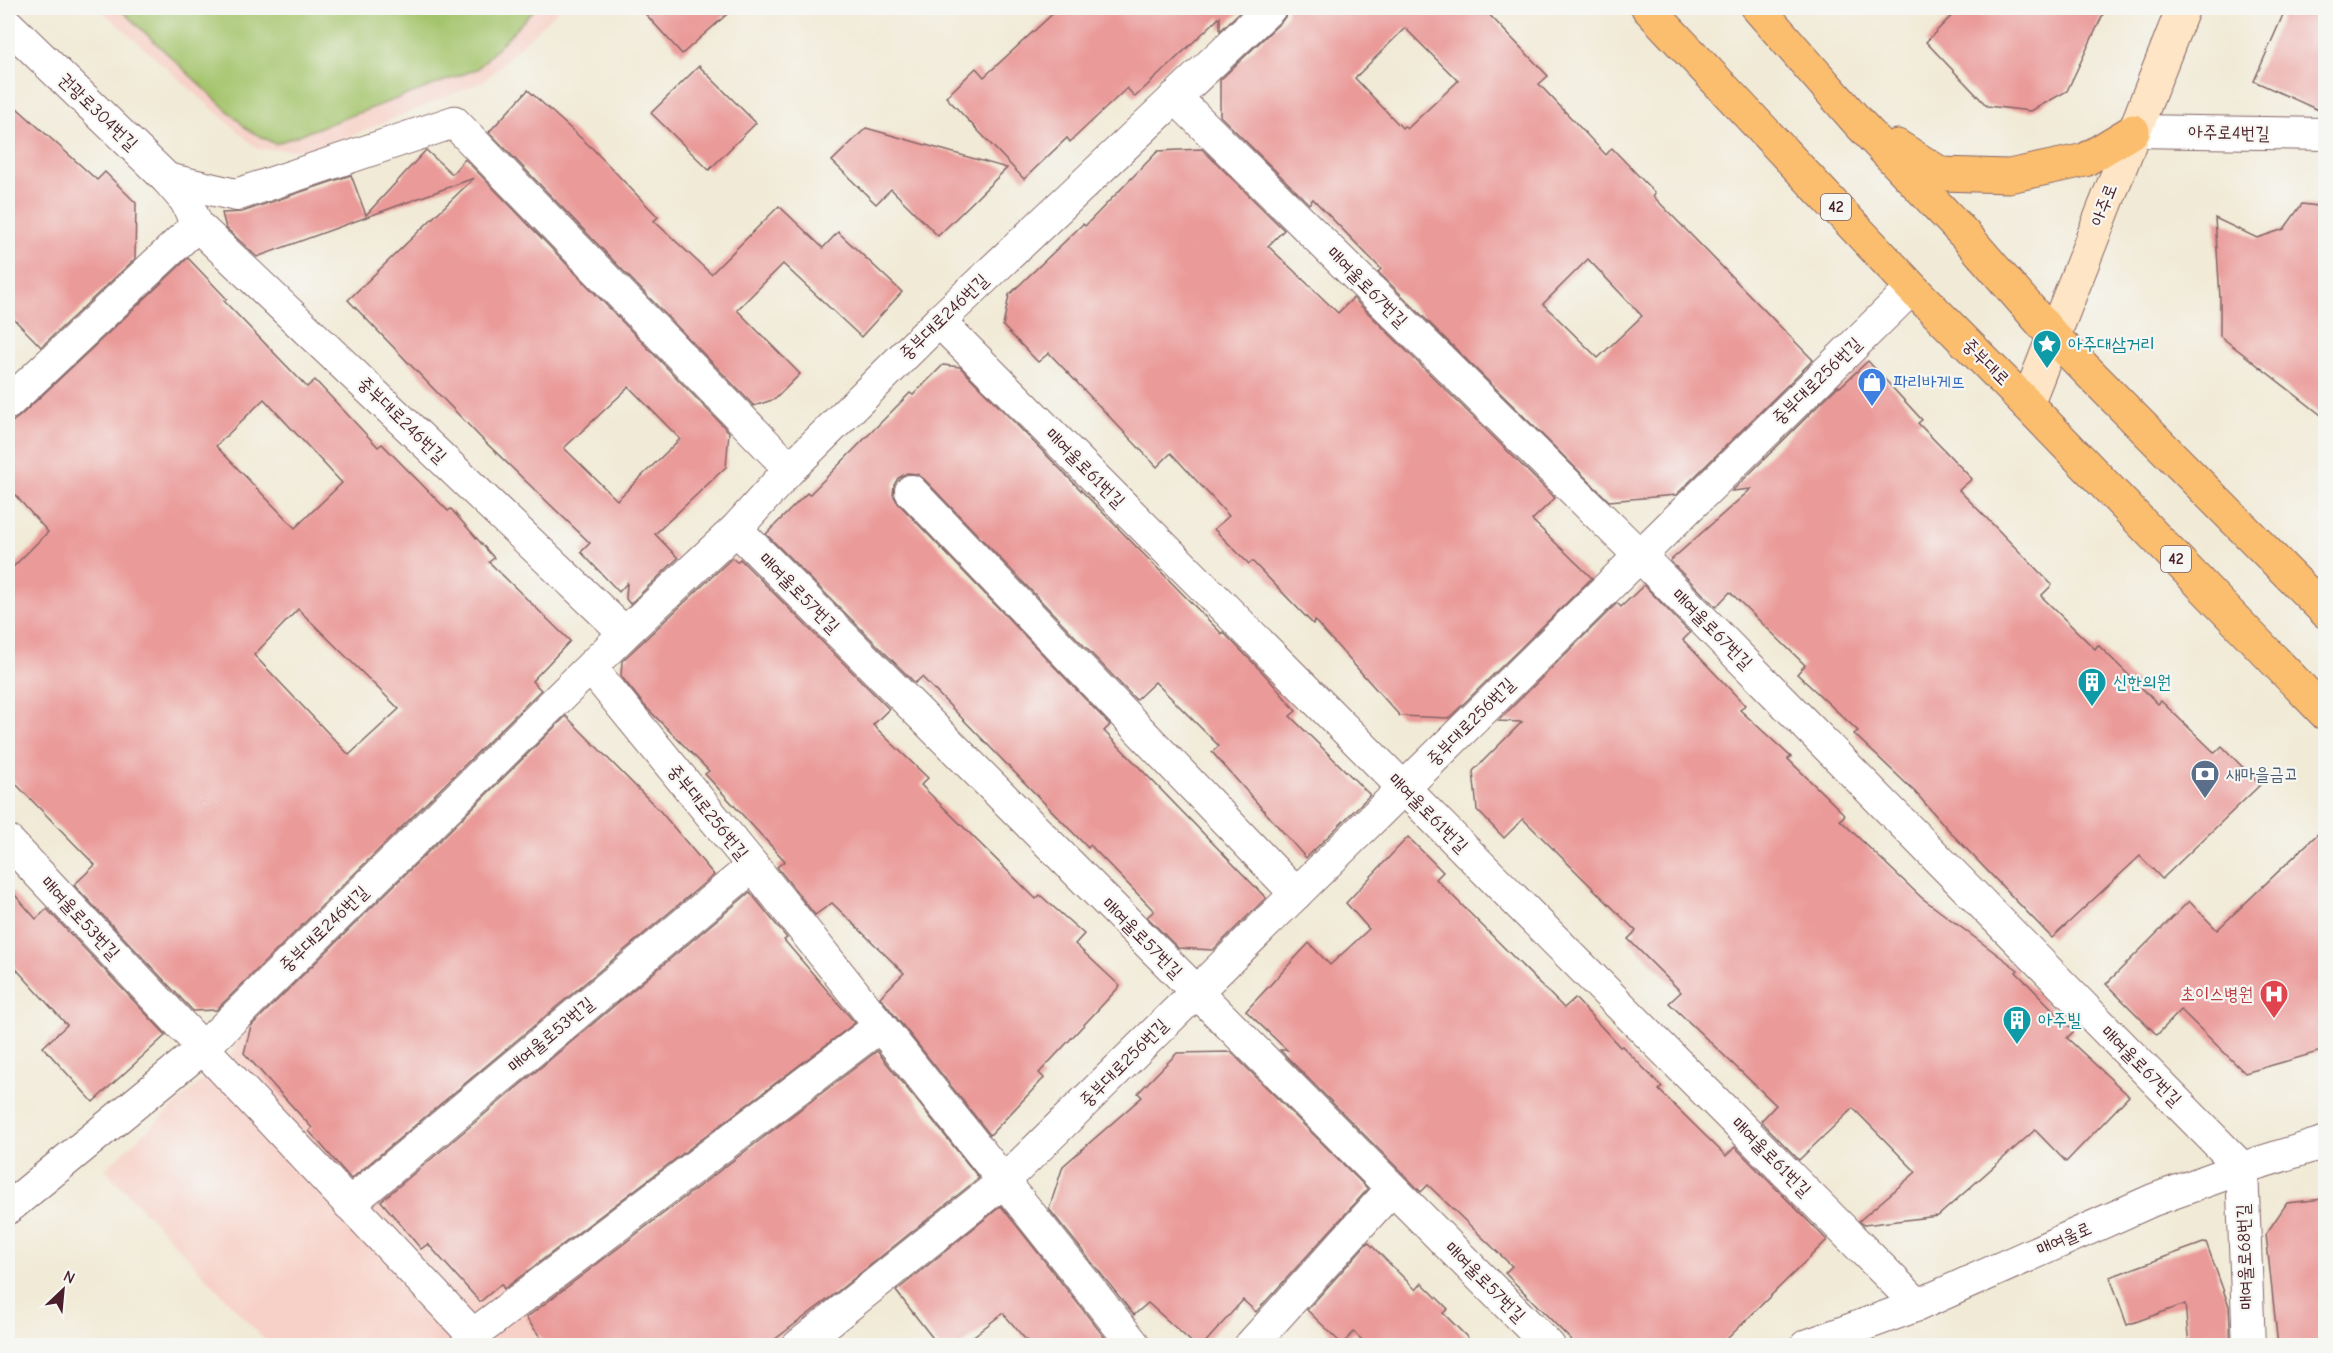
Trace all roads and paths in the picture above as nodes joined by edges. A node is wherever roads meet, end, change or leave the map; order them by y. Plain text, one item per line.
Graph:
1 (1270, 8) edge
2 (1648, 8) edge
3 (1758, 8) edge
4 (2183, 8) edge
5 (8, 26) edge
6 (1176, 97) junction
7 (1857, 121) junction
8 (2133, 131) junction
9 (2325, 134) edge
10 (183, 201) junction
11 (1912, 288) junction
12 (939, 321) junction
13 (2053, 336) junction
14 (8, 403) edge
15 (2027, 404) junction
16 (790, 469) junction
17 (911, 491) dead end
18 (736, 529) junction
19 (1639, 555) junction
20 (2325, 612) edge
21 (625, 633) junction
22 (591, 668) junction
23 (2325, 714) edge
24 (1404, 789) junction
25 (8, 841) edge
26 (753, 866) junction
27 (1296, 894) junction
28 (1196, 992) junction
29 (880, 1026) junction
30 (203, 1048) junction
31 (2325, 1142) edge
32 (2242, 1168) junction
33 (1004, 1181) junction
34 (1392, 1189) junction
35 (349, 1204) junction
36 (8, 1208) edge
37 (1918, 1305) junction
38 (475, 1340) edge
39 (1135, 1345) edge
40 (798, 1346) edge
41 (1250, 1346) edge
42 (1548, 1346) edge
43 (1806, 1346) edge
44 (2249, 1346) edge

1 - 6 street, 중부대로246번길
2 - 11 main road, 중부대로 / 42
3 - 7 main road
4 - 8 street, 아주로
5 - 10 street, 권광로304번길
6 - 12 street, 중부대로246번길
6 - 19 street, 매여울로67번길
7 - 8 main road
7 - 13 main road
8 - 9 street, 아주로4번길
8 - 13 street, 아주로
10 - 14 street
10 - 16 street
10 - 21 street, 중부대로246번길
11 - 15 main road, 중부대로 / 42
11 - 19 street, 중부대로256번길
12 - 16 street, 중부대로246번길
12 - 24 street, 매여울로61번길
13 - 15 street, 아주로
13 - 20 main road
15 - 23 main road, 중부대로 / 42
16 - 18 street, 중부대로246번길
17 - 27 street
18 - 21 street, 중부대로246번길
18 - 28 street, 매여울로57번길
19 - 24 street, 중부대로256번길
19 - 32 street, 매여울로67번길
21 - 22 street, 중부대로246번길
22 - 26 street, 중부대로256번길
22 - 30 street, 중부대로246번길
24 - 27 street, 중부대로256번길
24 - 37 street, 매여울로61번길
25 - 30 street, 매여울로53번길
26 - 29 street, 중부대로256번길
26 - 35 street, 매여울로53번길
27 - 28 street, 중부대로256번길
28 - 33 street, 중부대로256번길
28 - 34 street, 매여울로57번길
29 - 33 street, 중부대로256번길
29 - 38 street, 매여울로53번길
30 - 35 street, 매여울로53번길
30 - 36 street, 중부대로246번길
31 - 32 street, 매여울로
32 - 37 street, 매여울로
32 - 44 street, 매여울로68번길
33 - 39 street, 중부대로256번길
33 - 40 street, 중부대로256번길
34 - 41 street
34 - 42 street, 매여울로57번길
35 - 38 street, 매여울로53번길
37 - 43 street, 매여울로

